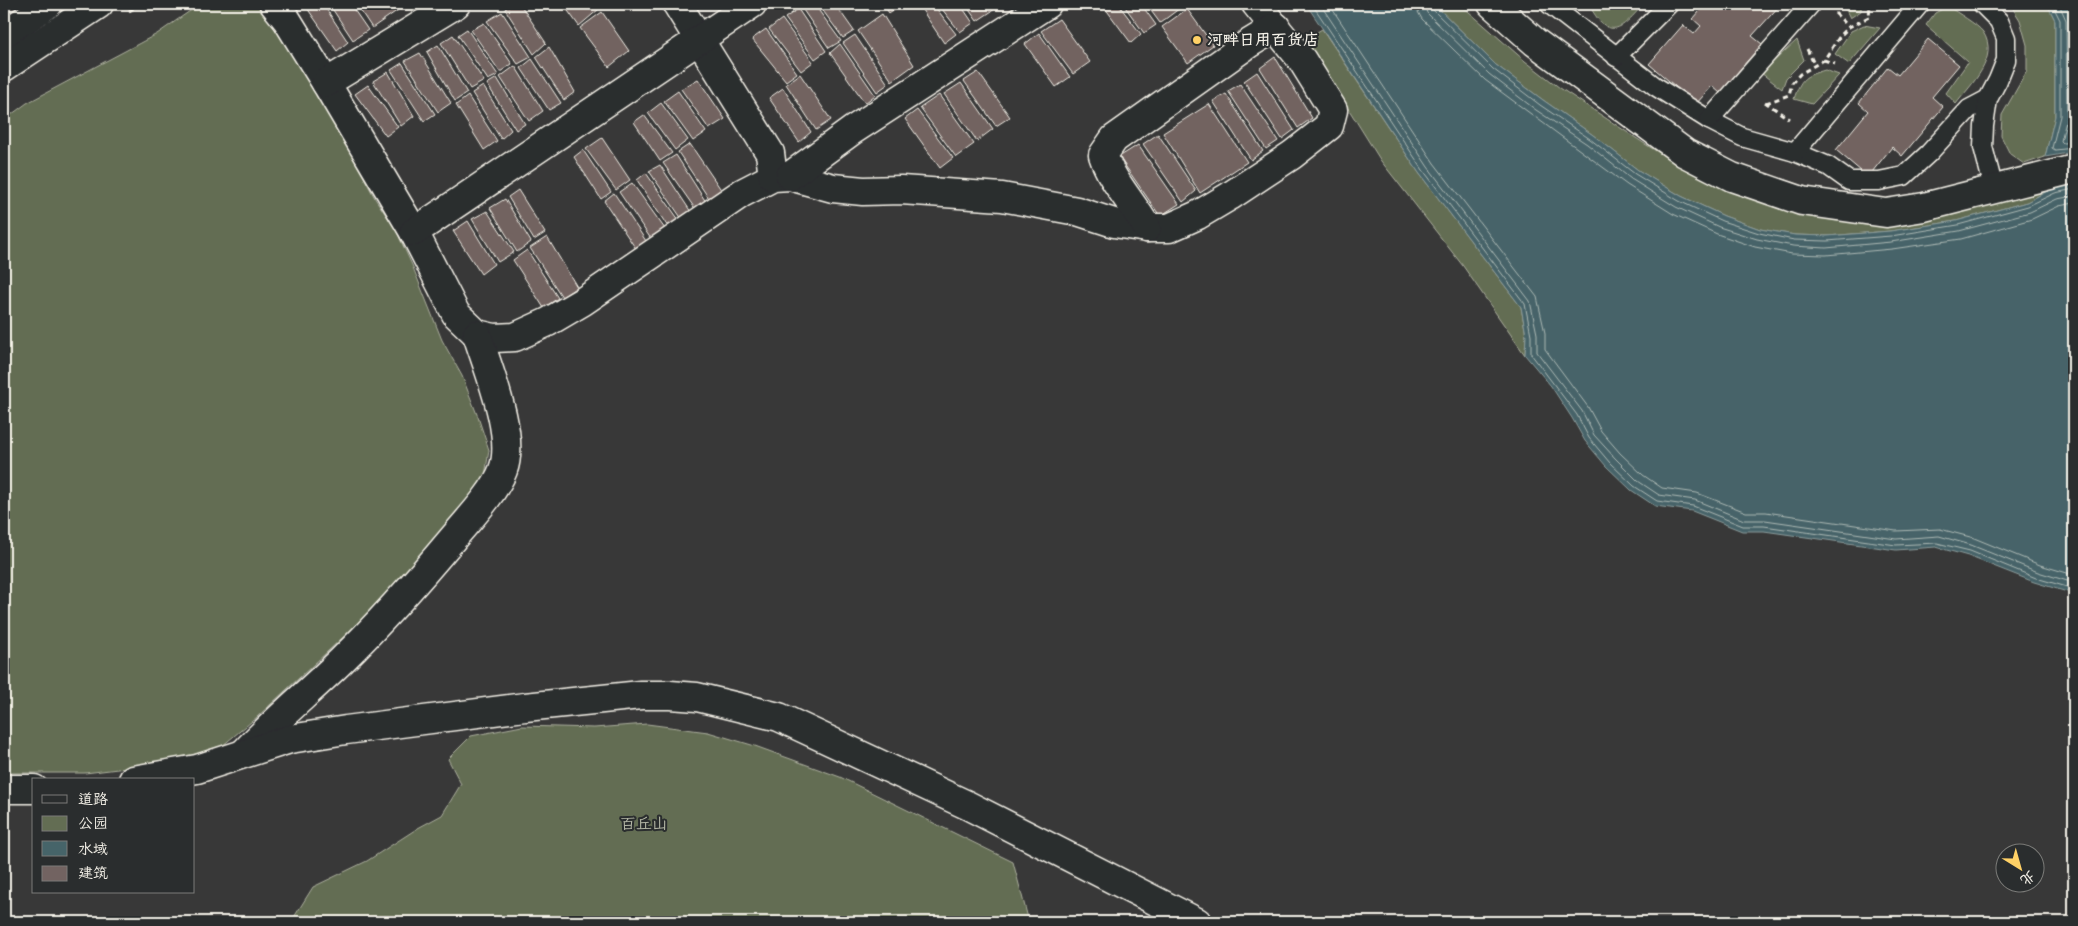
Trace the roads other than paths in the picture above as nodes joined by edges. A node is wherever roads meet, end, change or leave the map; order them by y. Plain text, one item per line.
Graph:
1 (48, 4) edge
2 (99, 4) edge
3 (274, 4) edge
4 (456, 4) edge
5 (677, 4) edge
6 (752, 4) edge
7 (1047, 4) edge
8 (1256, 4) edge
9 (1492, 4) edge
10 (1549, 4) edge
11 (1669, 4) edge
12 (1811, 4) edge
13 (1920, 4) edge
14 (1982, 4) edge
15 (1568, 9) edge
16 (1276, 27) junction
17 (4, 35) edge
18 (700, 39) junction
19 (1616, 57) junction
20 (4, 68) edge
21 (326, 83) junction
22 (1988, 99) junction
23 (1709, 120) junction
24 (1795, 152) junction
25 (2074, 169) edge
26 (782, 176) junction
27 (1994, 189) junction
28 (1147, 228) junction
29 (414, 232) junction
30 (477, 334) junction
31 (244, 754) junction
32 (145, 778) edge
33 (4, 788) edge
34 (32, 790) edge
35 (1197, 922) edge

1 - 17 street
2 - 20 street
3 - 21 street
4 - 21 street
5 - 18 street
6 - 18 street
7 - 26 street
8 - 16 street
9 - 27 street
10 - 15 lane
11 - 19 lane
12 - 23 lane
13 - 24 lane
14 - 22 lane
15 - 19 lane
16 - 28 street
16 - 28 street
18 - 26 street
18 - 29 street
19 - 23 lane
21 - 29 street
22 - 24 lane
22 - 27 lane
23 - 24 lane
25 - 27 street
26 - 28 street
26 - 30 street
29 - 30 street
30 - 31 street
31 - 32 street
31 - 35 street
33 - 34 street

